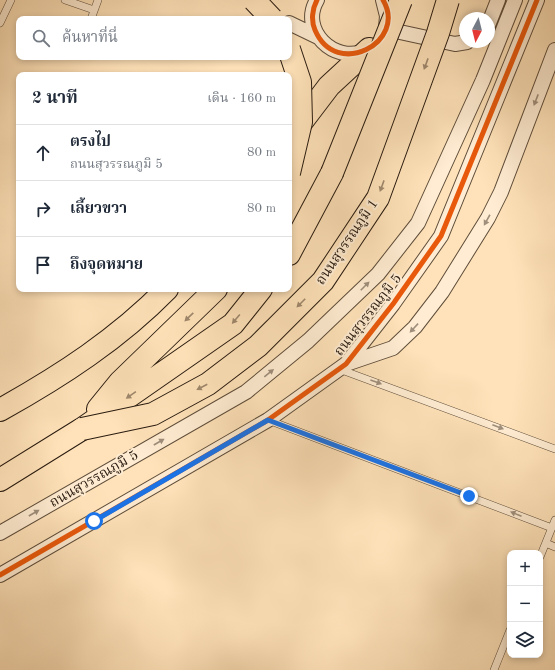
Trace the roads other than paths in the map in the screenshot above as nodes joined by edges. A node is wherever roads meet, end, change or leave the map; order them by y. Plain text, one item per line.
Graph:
1 (11, 0) edge
2 (65, 0) edge
3 (98, 0) edge
4 (242, 0) edge
5 (254, 0) edge
6 (317, 0) edge
7 (383, 0) edge
8 (401, 0) edge
9 (448, 0) edge
10 (498, 0) edge
11 (514, 0) edge
12 (537, 0) edge
13 (94, 10) junction
14 (493, 12) edge
15 (92, 16) edge
16 (269, 16) edge
17 (275, 16) edge
18 (0, 23) edge
19 (292, 24) edge
20 (386, 29) junction
21 (318, 37) junction
22 (459, 43) edge
23 (370, 49) junction
24 (555, 50) edge
25 (292, 58) edge
26 (292, 134) edge
27 (292, 160) edge
28 (292, 248) edge
29 (164, 292) edge
30 (213, 292) edge
31 (259, 292) edge
32 (342, 367) junction
33 (0, 410) edge
34 (268, 420) junction
35 (82, 429) junction
36 (555, 449) edge
37 (0, 480) edge
38 (555, 520) edge
39 (552, 528) junction
40 (0, 532) edge
41 (546, 543) junction
42 (555, 547) edge
43 (543, 550) edge
44 (0, 576) edge
45 (507, 638) edge
46 (494, 670) edge

1 - 18 lane
2 - 13 lane
3 - 13 lane
4 - 17 street
5 - 16 highway, bridge
6 - 21 street
7 - 20 street
8 - 28 highway, bridge
9 -> 35 highway, ถนนสุวรรณภูมิ 1, bridge
10 - 14 street
40 -> 11 street, ถนนสุวรรณภูมิ 5
12 - 32 street, ถนนสุวรรณภูมิ 5
13 - 15 lane
19 - 21 street
20 - 22 street
20 - 23 street
21 - 23 street
23 - 26 highway
24 -> 32 street, ถนนสุวรรณภูมิ 5
25 - 27 highway, bridge
29 - 33 highway
30 -> 35 highway, ถนนสุวรรณภูมิ 1
31 -> 35 highway, ถนนสุวรรณภูมิ 1
32 - 34 street, ถนนสุวรรณภูมิ 5
32 -> 36 lane
39 -> 34 lane
34 - 44 street, ถนนสุวรรณภูมิ 5
35 - 37 highway, ถนนสุวรรณภูมิ 1
38 - 39 lane
39 - 41 lane
41 - 42 lane
41 - 43 lane
45 - 46 lane

